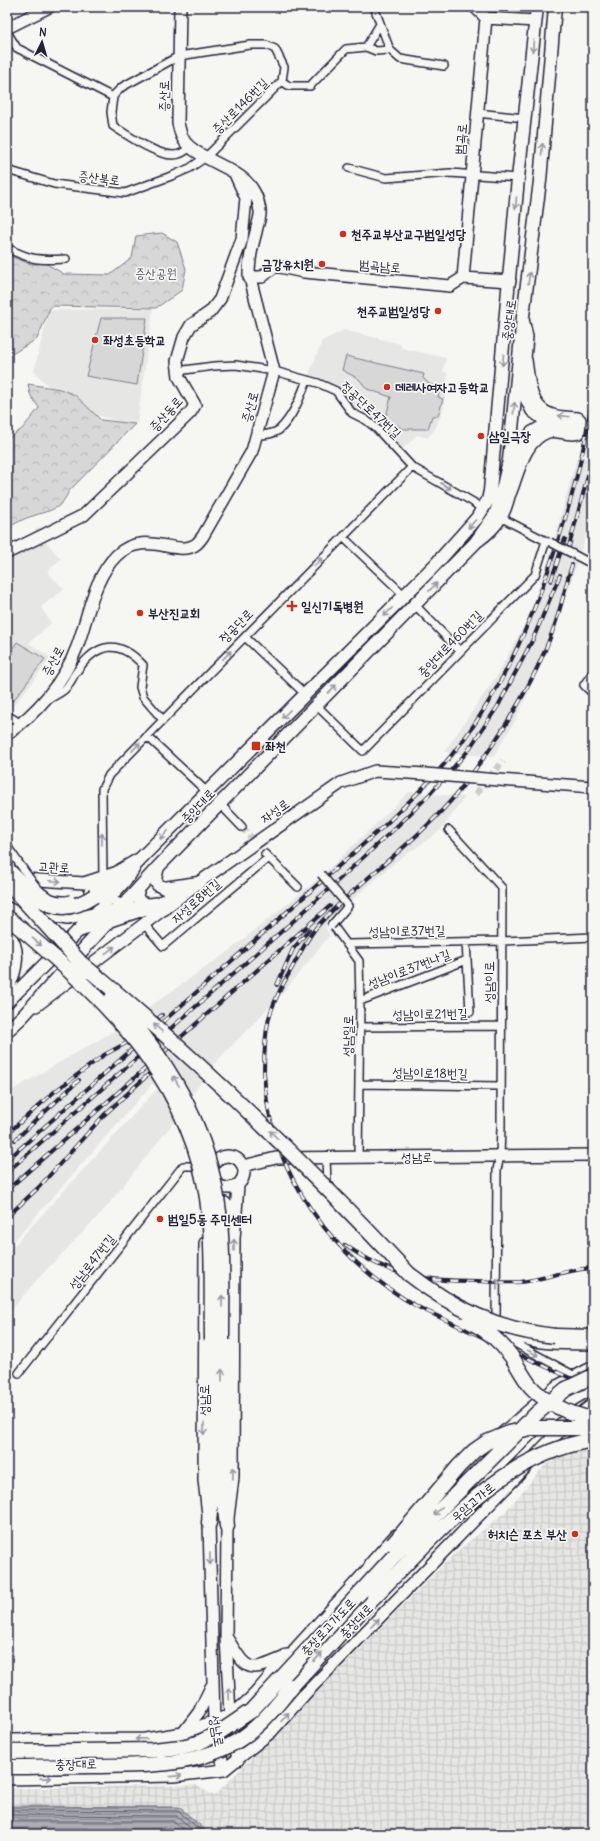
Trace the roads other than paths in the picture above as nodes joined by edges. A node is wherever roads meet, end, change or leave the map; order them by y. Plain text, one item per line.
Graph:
1 (49, 7) edge
2 (180, 7) edge
3 (374, 7) edge
4 (476, 7) edge
5 (537, 7) edge
6 (555, 7) edge
7 (486, 18) junction
8 (535, 20) junction
9 (380, 24) junction
10 (7, 28) edge
11 (7, 32) edge
12 (366, 47) junction
13 (390, 50) junction
14 (179, 56) junction
15 (444, 66) dead end
16 (282, 82) junction
17 (113, 97) junction
18 (477, 113) junction
19 (526, 118) junction
20 (190, 147) junction
21 (206, 157) junction
22 (349, 168) dead end
23 (7, 170) edge
24 (233, 171) junction
25 (472, 175) junction
26 (518, 178) junction
27 (7, 248) edge
28 (66, 259) dead end
29 (250, 277) junction
30 (463, 278) junction
31 (510, 281) junction
32 (523, 316) junction
33 (526, 360) junction
34 (177, 371) junction
35 (274, 371) junction
36 (307, 380) junction
37 (548, 423) junction
38 (571, 426) tunnel mouth
39 (257, 435) junction
40 (412, 467) junction
41 (510, 494) junction
42 (483, 510) junction
43 (498, 516) junction
44 (343, 537) junction
45 (550, 542) dead end
46 (7, 553) edge
47 (588, 562) dead end
48 (404, 595) junction
49 (415, 605) junction
50 (245, 637) junction
51 (460, 652) junction
52 (593, 672) edge
53 (593, 694) edge
54 (306, 695) junction
55 (42, 703) junction
56 (316, 705) junction
57 (7, 715) edge
58 (163, 720) junction
59 (18, 726) junction
60 (7, 734) edge
61 (148, 736) junction
62 (252, 748) junction
63 (243, 780) junction
64 (593, 787) edge
65 (206, 791) junction
66 (220, 804) junction
67 (242, 827) tunnel mouth
68 (449, 830) dead end
69 (7, 846) edge
70 (138, 861) junction
71 (158, 868) junction
72 (121, 871) junction
73 (11, 872) edge
74 (321, 874) dead end
75 (103, 878) junction
76 (198, 883) junction
77 (298, 886) dead end
78 (139, 888) junction
79 (115, 891) junction
80 (7, 893) edge
81 (91, 894) junction
82 (162, 906) junction
83 (121, 909) junction
84 (146, 909) junction
85 (95, 914) junction
86 (7, 917) edge
87 (108, 922) junction
88 (144, 924) junction
89 (77, 932) junction
90 (7, 934) edge
91 (593, 937) edge
92 (466, 942) junction
93 (501, 942) junction
94 (348, 944) junction
95 (467, 960) junction
96 (82, 964) junction
97 (7, 986) edge
98 (360, 1001) junction
99 (7, 1002) edge
100 (470, 1012) dead end
101 (23, 1016) junction
102 (501, 1026) junction
103 (360, 1027) junction
104 (7, 1031) edge
105 (359, 1084) junction
106 (501, 1086) junction
107 (500, 1155) junction
108 (593, 1155) edge
109 (309, 1158) junction
110 (326, 1158) junction
111 (358, 1158) junction
112 (213, 1166) junction
113 (243, 1166) junction
114 (214, 1182) junction
115 (238, 1185) junction
116 (329, 1190) junction
117 (208, 1203) junction
118 (236, 1217) junction
119 (496, 1323) junction
120 (593, 1337) edge
121 (217, 1340) junction
122 (593, 1346) edge
123 (593, 1367) edge
124 (19, 1373) dead end
125 (575, 1376) junction
126 (593, 1376) edge
127 (593, 1387) edge
128 (593, 1404) edge
129 (593, 1419) edge
130 (593, 1428) edge
131 (593, 1440) edge
132 (527, 1466) junction
133 (209, 1523) junction
134 (227, 1526) junction
135 (374, 1597) junction
136 (226, 1637) junction
137 (287, 1656) junction
138 (212, 1684) junction
139 (274, 1685) junction
140 (292, 1686) junction
141 (230, 1714) junction
142 (214, 1721) junction
143 (183, 1733) junction
144 (7, 1740) edge
145 (7, 1752) edge
146 (7, 1760) edge
147 (238, 1760) junction
148 (7, 1767) edge
149 (224, 1770) junction
150 (7, 1779) edge

1 - 10 main road
2 - 14 main road, 증산로
3 - 9 street
4 - 7 main road
5 - 8 main road, 중앙대로
32 -> 6 main road, 중앙대로
7 - 8 main road
7 - 18 main road, 범곡로
8 -> 19 main road, 중앙대로
9 - 12 street
9 - 13 street
11 - 17 street
12 - 13 street
12 - 16 street
13 - 15 street
14 - 16 street, 증산로146번길
14 - 17 street, 증산로146번길
14 - 20 main road, 증산로
16 - 21 street, 증산로146번길
17 - 20 street
18 - 19 street
18 - 25 main road, 범곡로
19 - 26 main road, 중앙대로
20 - 21 main road, 증산로
21 - 23 street, 증산북로
21 - 24 main road, 증산로
22 - 25 street
24 - 29 main road, 증산로
24 - 34 main road
25 - 26 street
25 - 30 main road, 범곡로
26 -> 31 main road, 중앙대로
27 - 28 street
29 - 30 main road, 범곡남로
29 - 35 main road, 증산로
30 - 31 main road, 범곡남로
31 -> 42 main road, 중앙대로
32 - 33 main road
43 -> 32 main road, 중앙대로
33 - 37 main road
41 -> 33 main road
34 - 35 street, 정공단로47번길
34 - 46 main road, 증산동로
35 - 36 street, 정공단로47번길
35 - 39 main road, 증산로
36 - 39 street
36 - 40 street, 정공단로47번길
37 - 38 main road
37 - 41 main road
39 - 55 main road, 증산로
40 -> 42 street
40 - 44 street, 정공단로
41 - 43 main road
42 -> 48 main road, 중앙대로
49 -> 43 main road, 중앙대로
43 - 51 street, 중앙대로460번길
44 - 48 street
50 -> 44 street, 정공단로
45 - 47 street, bridge
48 -> 54 main road, 중앙대로
49 - 51 street
56 -> 49 main road, 중앙대로
50 - 54 street
58 -> 50 street, 정공단로
51 - 56 street, 중앙대로460번길
52 - 53 street
54 -> 62 main road, 중앙대로
55 - 58 street
55 - 59 main road, 증산로
56 - 63 main road, 중앙대로
57 - 59 street
58 - 61 street, 정공단로
59 - 60 main road, 증산로
61 - 65 street, 중앙대로
75 -> 61 street, 정공단로
62 - 63 main road
62 - 65 main road, 중앙대로
63 - 66 main road, 중앙대로
64 - 76 main road, 자성로, bridge
65 -> 70 main road, 중앙대로
66 - 67 street
66 - 71 main road, 중앙대로
68 - 93 street, 성남이로
69 - 73 street
70 - 72 highway
70 - 79 main road, 중앙대로
71 - 76 main road
71 - 78 main road, 중앙대로
72 - 75 main road
72 - 81 highway
73 - 81 highway, bridge
73 - 96 highway, bridge
74 - 94 street, 성남일로, bridge
80 -> 75 main road, 고관로
75 - 81 street
76 - 82 main road, 자성로
77 - 88 street, 자성로8번길
78 - 82 main road
78 - 83 main road, 중앙대로
79 - 83 main road
79 - 85 main road, 중앙대로
80 - 85 main road
82 - 84 main road
82 - 88 main road, 자성로
83 - 84 main road
83 - 85 main road
83 - 87 main road, 중앙대로
84 - 87 main road
85 - 89 main road, 중앙대로
86 -> 121 highway, bridge
87 - 89 main road
87 - 101 main road, 중앙대로
101 -> 88 main road, 자성로
89 - 99 main road, 중앙대로
90 - 97 highway
91 - 93 street, 성남이로37번길
92 - 93 street, 성남이로37번길
92 - 94 street, 성남이로37번길
92 - 95 street
93 - 102 street, 성남이로
94 - 98 street, 성남일로
95 - 98 street, 성남이로37번나길
95 - 100 street
116 -> 96 highway, bridge
121 -> 96 highway, bridge
98 - 103 street, 성남일로
101 - 104 main road, 중앙대로
102 - 103 street, 성남이로21번길
102 - 106 street, 성남이로
103 - 105 street, 성남일로
105 - 106 street, 성남이로18번길
105 - 111 street, 성남일로
106 - 107 street, 성남이로
107 - 108 main road, 성남로
107 - 111 main road, 성남로
119 -> 107 street, 성남이로
109 - 110 main road, 성남로
109 - 113 main road, 성남로
109 -> 125 street
110 - 111 main road, 성남로
110 - 119 street
112 - 113 main road
112 - 114 main road
112 - 124 street, 성남로47번길
113 - 115 main road
114 - 115 main road
114 - 117 main road, 성남로
115 - 118 main road, 성남로
116 - 120 highway, bridge
116 - 129 highway, bridge
117 - 118 main road
117 -> 133 main road, 성남로
134 -> 118 main road, 성남로
119 - 122 street
121 - 133 highway, 성남로
134 -> 121 highway, 성남로
123 - 125 main road, 충장대로
125 - 137 main road, 충장대로
126 -> 139 highway, 충장로고가도로, bridge
127 - 135 highway, 충장로고가도로, bridge
128 - 132 main road, 충장대로
130 - 139 highway, bridge
131 - 132 highway
131 - 135 highway, 우암고가로, bridge
147 -> 132 main road, 충장대로
133 -> 138 main road, 성남로
134 - 136 main road, 성남로
140 -> 135 highway, 충장로고가도로
136 - 137 main road
141 -> 136 main road, 성남로
137 - 141 main road, 충장대로
138 - 142 main road, 성남로
138 - 143 main road
139 - 145 highway, 충장로고가도로, bridge
140 - 146 highway, 충장로고가도로, bridge
140 - 148 highway, 충장로고가도로, bridge
141 - 142 main road, 충장대로
141 - 147 main road, 성남로
142 - 143 main road, 충장대로
142 - 149 main road, 성남로
143 -> 144 main road, 충장대로
147 - 149 main road, 충장대로
150 -> 149 main road, 충장대로

